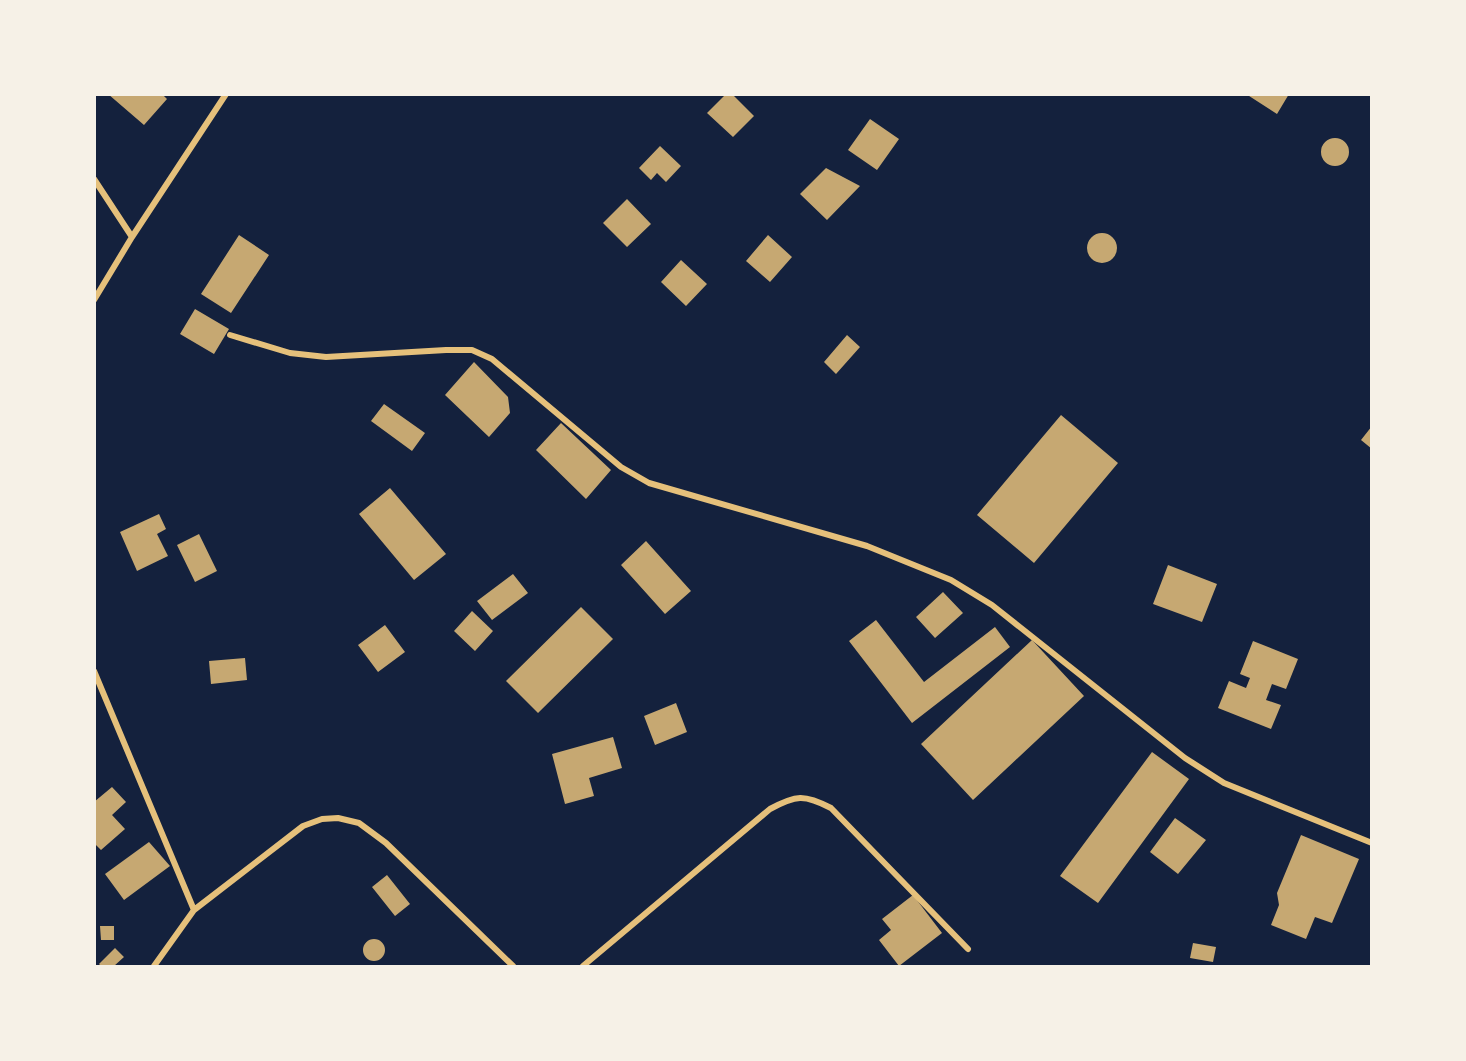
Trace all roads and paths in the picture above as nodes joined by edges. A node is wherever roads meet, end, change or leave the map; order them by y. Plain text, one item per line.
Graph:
1 (225, 94) edge
2 (94, 179) edge
3 (132, 237) junction
4 (94, 300) edge
5 (230, 335) dead end
6 (94, 671) edge
7 (1371, 843) edge
8 (194, 910) junction
9 (968, 949) dead end
10 (154, 966) edge
11 (513, 966) edge
12 (583, 966) edge

1 - 3 street
2 - 3 street
3 - 4 street
5 - 7 street
6 - 8 street
8 - 10 street
8 - 11 street
9 - 12 street

